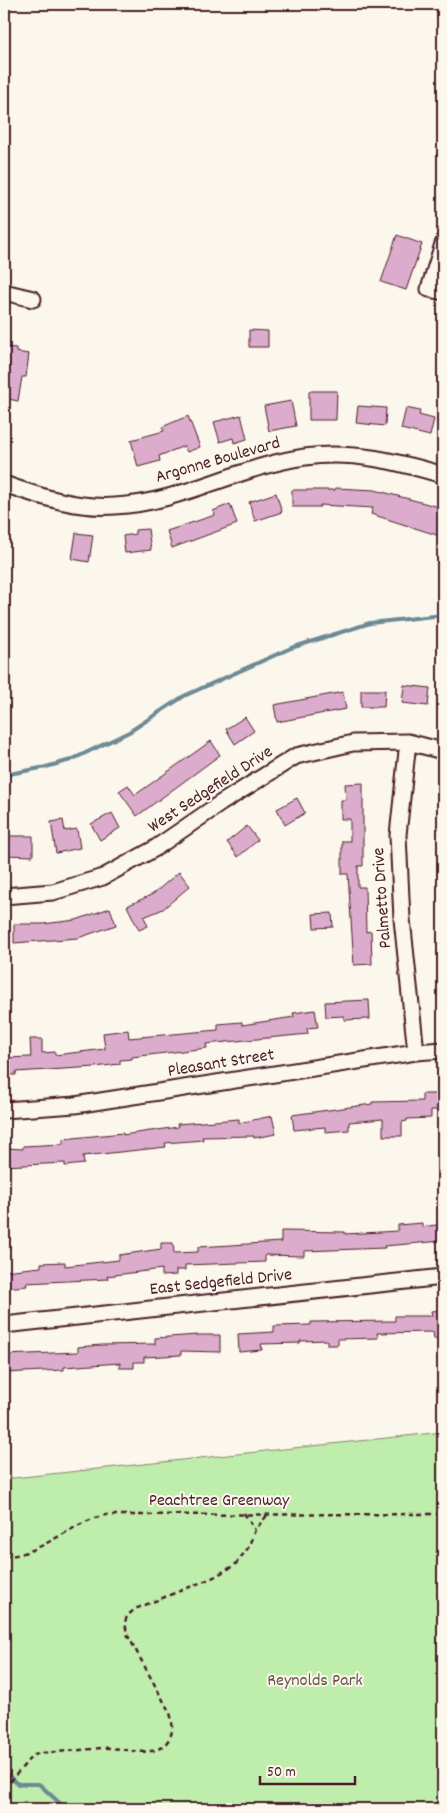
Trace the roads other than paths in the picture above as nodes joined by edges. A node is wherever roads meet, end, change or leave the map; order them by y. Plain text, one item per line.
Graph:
1 (443, 244) edge
2 (4, 292) edge
3 (443, 292) edge
4 (33, 299) dead end
5 (443, 475) edge
6 (4, 484) edge
7 (408, 742) junction
8 (443, 751) edge
9 (4, 896) edge
10 (443, 1050) edge
11 (416, 1052) junction
12 (4, 1110) edge
13 (443, 1277) edge
14 (4, 1325) edge

1 - 3 street
2 - 4 street
5 - 6 street, Argonne Boulevard
7 - 8 street, West Sedgefield Drive
7 - 9 street, West Sedgefield Drive
7 - 11 street, Palmetto Drive
10 - 11 street, Pleasant Street
11 - 12 street, Pleasant Street
13 - 14 street, East Sedgefield Drive

